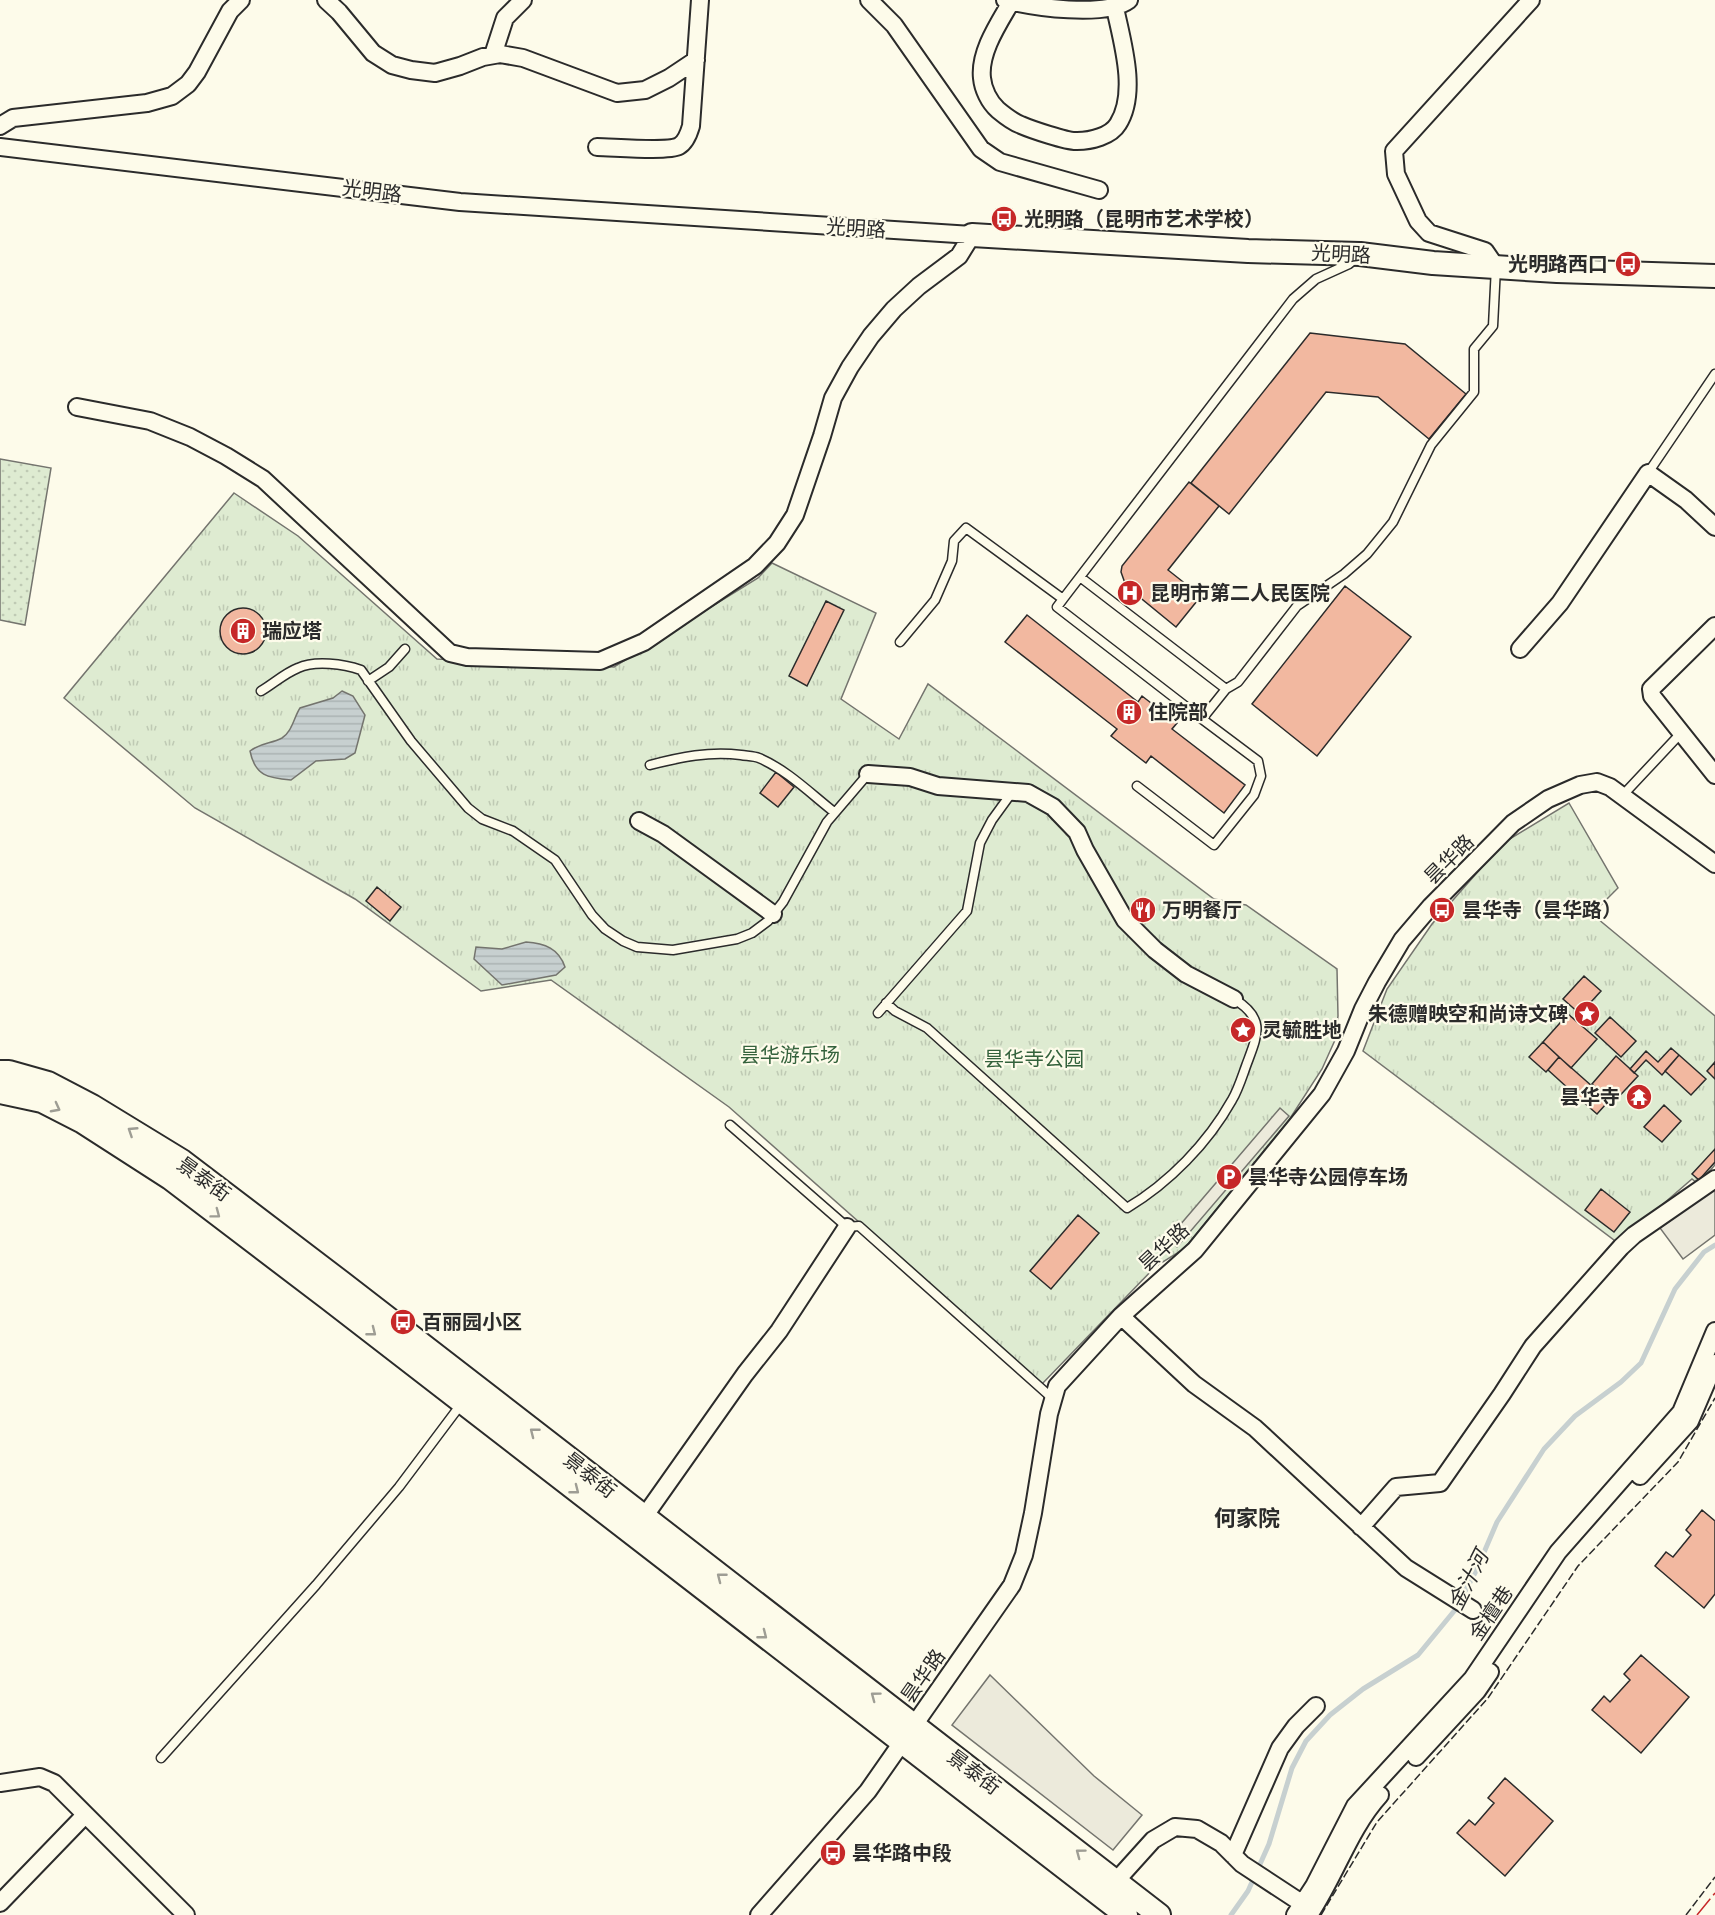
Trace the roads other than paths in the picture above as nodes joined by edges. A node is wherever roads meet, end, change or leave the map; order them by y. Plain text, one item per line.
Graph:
1 (241, 0) edge
2 (326, 0) edge
3 (524, 0) edge
4 (700, 0) edge
5 (869, 0) edge
6 (1531, 0) edge
7 (1008, 1) edge
8 (1122, 4) edge
9 (493, 55) junction
10 (696, 60) junction
11 (0, 126) edge
12 (0, 147) edge
13 (597, 147) dead end
14 (1100, 190) dead end
15 (972, 235) junction
16 (1360, 254) junction
17 (1496, 267) junction
18 (1715, 276) edge
19 (1715, 374) edge
20 (77, 406) dead end
21 (1648, 473) junction
22 (1715, 527) edge
23 (1080, 578) junction
24 (1063, 599) junction
25 (1715, 626) edge
26 (900, 642) dead end
27 (405, 649) dead end
28 (1520, 649) dead end
29 (368, 681) junction
30 (1226, 689) junction
31 (261, 691) dead end
32 (1202, 719) junction
33 (1682, 732) junction
34 (650, 765) dead end
35 (868, 774) joint
36 (1715, 775) edge
37 (1137, 786) dead end
38 (1014, 791) junction
39 (1622, 796) junction
40 (834, 812) junction
41 (639, 821) dead end
42 (1715, 864) edge
43 (773, 914) junction
44 (1234, 999) joint
45 (886, 1003) junction
46 (878, 1013) dead end
47 (0, 1072) edge
48 (0, 1092) edge
49 (730, 1125) dead end
50 (1715, 1179) edge
51 (847, 1227) junction
52 (1121, 1316) junction
53 (1715, 1331) edge
54 (1715, 1363) edge
55 (469, 1394) junction
56 (1052, 1398) junction
57 (644, 1517) junction
58 (1361, 1527) junction
59 (1473, 1610) dead end
60 (1316, 1706) dead end
61 (908, 1733) junction
62 (161, 1758) dead end
63 (0, 1783) edge
64 (86, 1815) junction
65 (1237, 1860) junction
66 (1116, 1881) junction
67 (0, 1903) edge
68 (1302, 1911) edge
69 (186, 1915) edge
70 (759, 1915) edge
71 (1126, 1915) edge
72 (1160, 1915) edge

1 - 11 street
2 - 9 street
3 - 9 street
4 - 10 street
5 - 14 street
6 - 17 street
7 - 8 street
7 - 8 street
9 - 10 street
10 - 13 street
12 - 15 street, 光明路
15 - 16 street, 光明路
15 - 20 street
16 - 17 street, 光明路
16 - 23 lane
17 - 18 street, 光明路
17 - 30 lane
19 - 21 lane
21 - 22 street
21 - 28 street
23 - 24 lane
23 - 30 lane
24 - 26 lane
24 - 32 lane
25 - 33 street
27 - 29 lane
29 - 31 lane
29 - 43 lane
30 - 32 lane
32 - 37 lane
33 - 36 street
33 - 39 lane
34 - 40 lane
35 - 38 street
35 - 40 lane
38 - 44 street
38 - 45 lane
39 - 42 street, 昙华路
39 - 52 street, 昙华路
40 - 43 lane
41 - 43 street
44 - 45 lane
45 - 46 lane
55 -> 47 street, 景泰街
48 -> 55 street, 景泰街
49 - 51 lane
50 - 58 street
51 - 56 lane
51 - 57 street
52 - 56 street, 昙华路
52 - 58 street
53 - 68 street, 金檀巷
54 - 68 street, 金檀巷
57 -> 55 street, 景泰街
55 -> 61 street, 景泰街
55 - 62 lane
56 - 61 street, 昙华路
61 -> 57 street, 景泰街
58 - 59 street
60 - 65 street
66 -> 61 street, 景泰街
61 - 70 street, 昙华路
61 - 71 street, 景泰街
63 - 64 street
64 - 67 street
64 - 69 street
65 - 66 street
65 - 68 street
66 - 72 street, 景泰街

